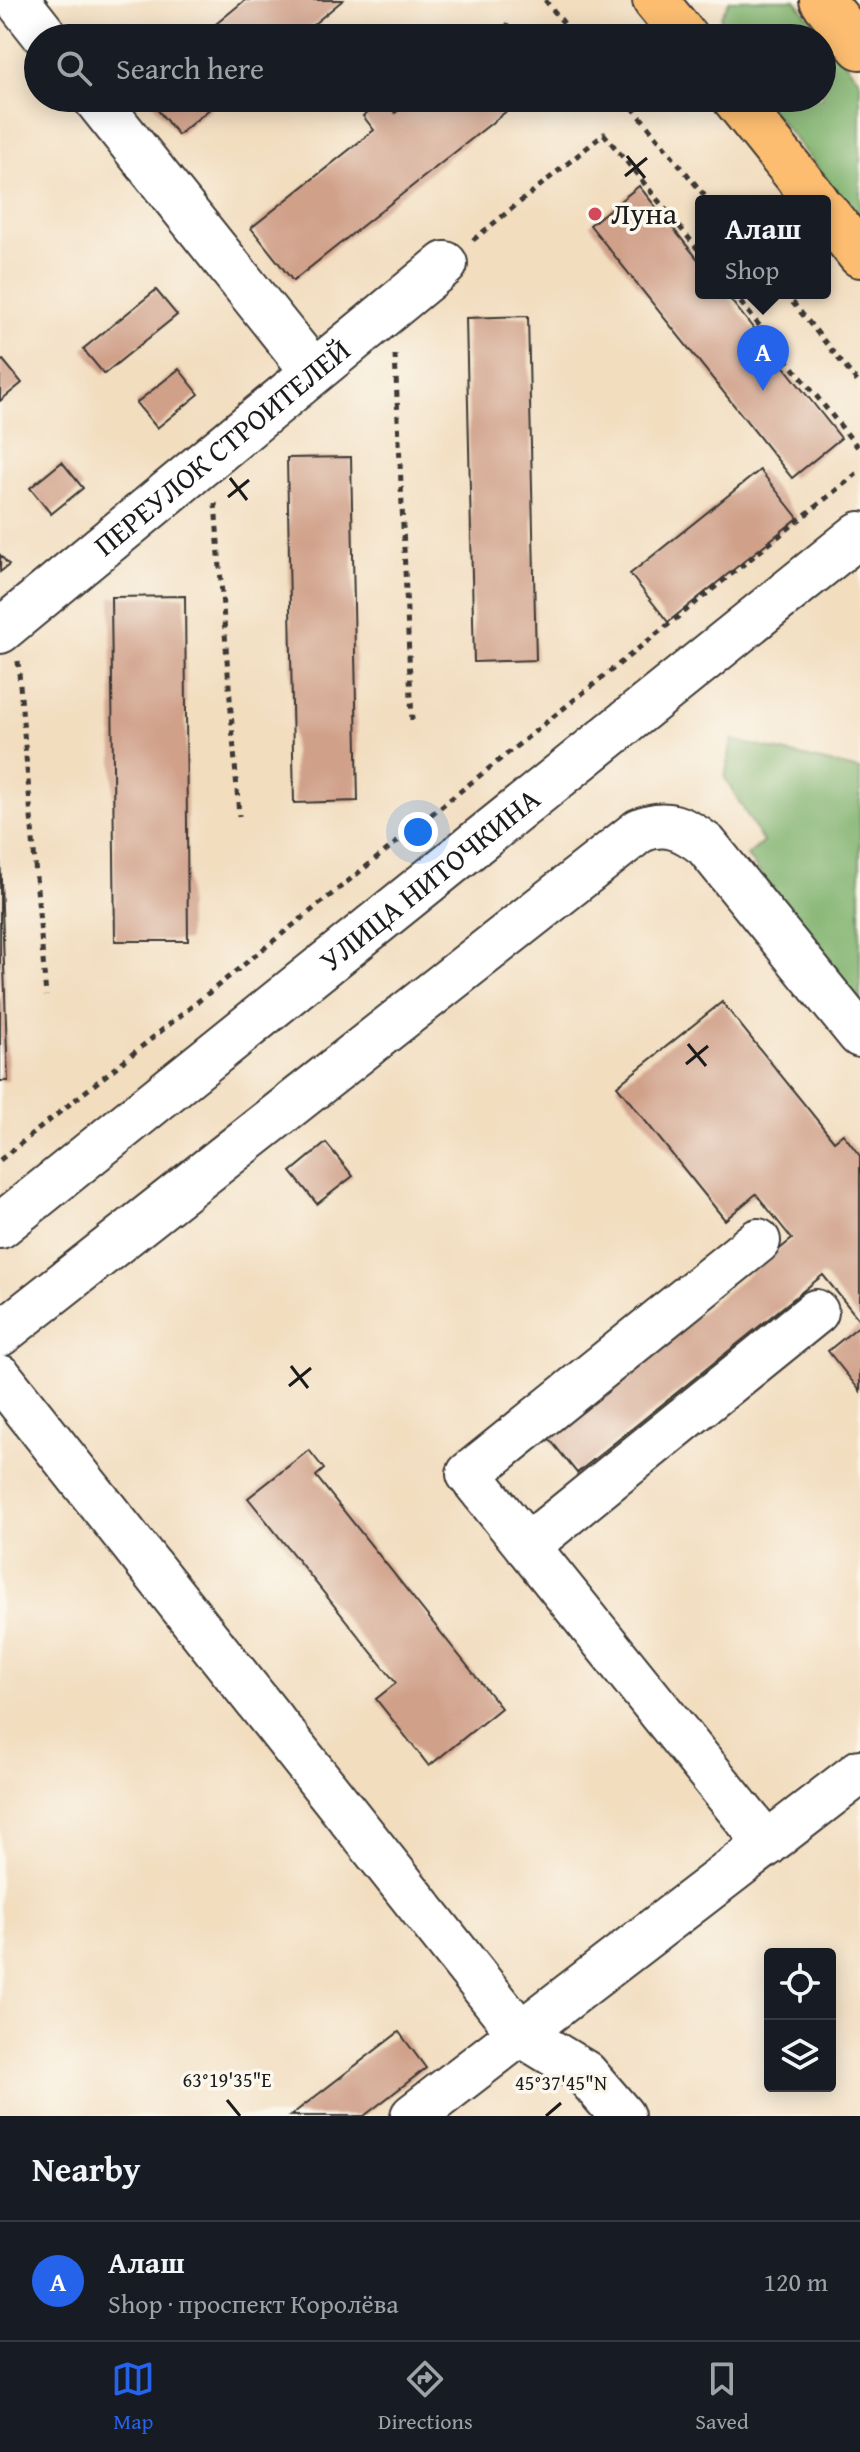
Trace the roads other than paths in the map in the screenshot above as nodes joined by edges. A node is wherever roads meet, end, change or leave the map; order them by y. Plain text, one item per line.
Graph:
1 (17, 0) edge
2 (655, 0) edge
3 (697, 0) edge
4 (822, 0) edge
5 (36, 24) edge
6 (676, 24) edge
7 (690, 24) edge
8 (860, 47) edge
9 (106, 112) edge
10 (745, 112) edge
11 (812, 195) edge
12 (831, 219) edge
13 (860, 255) edge
14 (445, 264) road end
15 (313, 371) junction
16 (860, 534) edge
17 (9, 642) edge
18 (860, 1035) edge
19 (0, 1226) edge
20 (758, 1241) dead end
21 (816, 1312) dead end
22 (0, 1334) edge
23 (0, 1377) edge
24 (527, 1546) junction
25 (860, 1772) edge
26 (767, 1844) junction
27 (521, 2034) junction
28 (413, 2116) edge
29 (622, 2116) edge

1 - 5 street
2 - 6 main road
3 - 7 main road
4 - 8 main road
9 - 15 street
10 - 11 main road
12 - 13 main road
14 - 15 street, ПЕРЕУЛОК СТРОИТЕЛЕЙ
15 - 17 street, ПЕРЕУЛОК СТРОИТЕЛЕЙ
16 - 19 street, УЛИЦА НИТОЧКИНА
18 - 22 street
20 - 24 street
21 - 24 street
23 - 27 street
24 - 26 street
25 - 26 street
26 - 27 street
27 - 28 street
27 - 29 street

